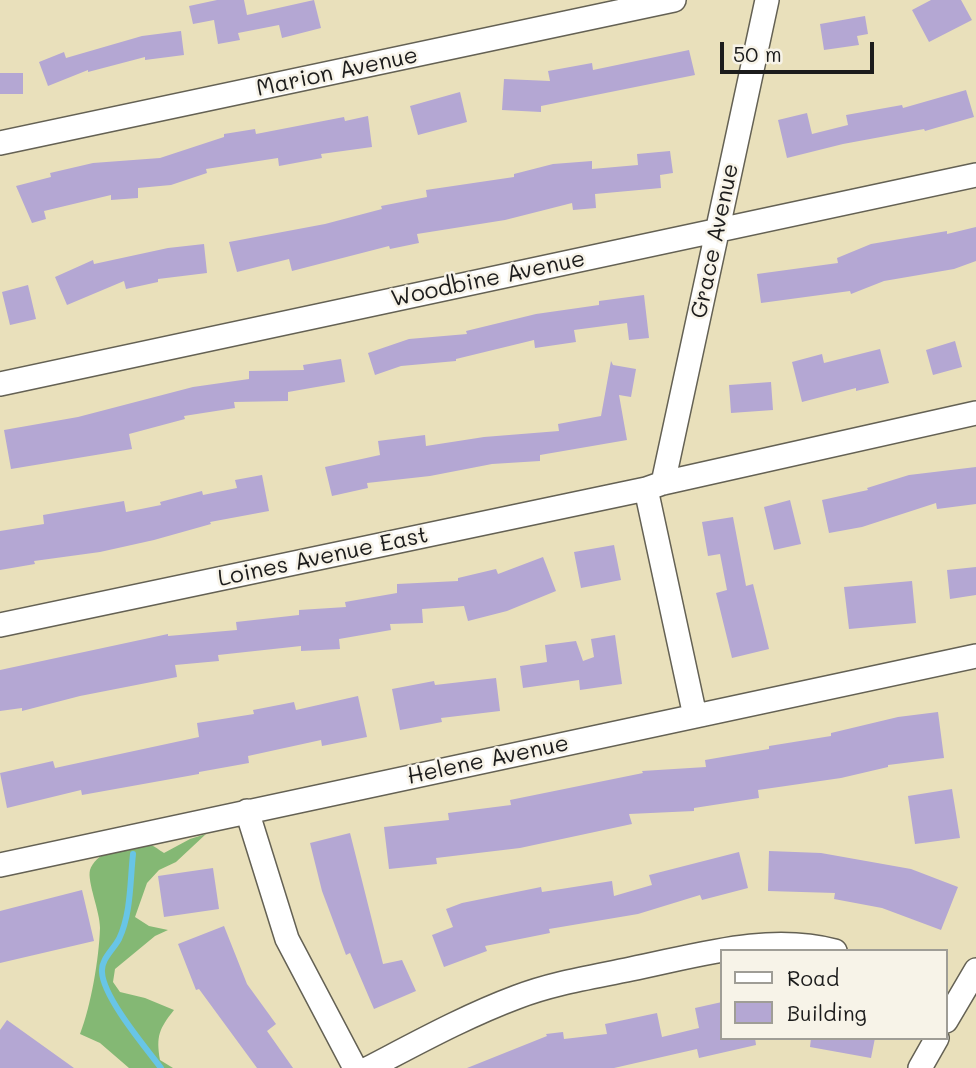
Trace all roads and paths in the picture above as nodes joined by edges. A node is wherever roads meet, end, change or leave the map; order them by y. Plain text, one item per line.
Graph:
1 (674, 0) edge
2 (767, 0) edge
3 (0, 143) edge
4 (976, 175) edge
5 (717, 231) junction
6 (0, 384) edge
7 (976, 413) edge
8 (654, 486) junction
9 (0, 625) edge
10 (976, 656) edge
11 (695, 716) junction
12 (247, 811) junction
13 (0, 865) edge
14 (732, 949) edge
15 (818, 949) edge
16 (720, 952) edge
17 (976, 970) edge
18 (953, 992) edge
19 (948, 1013) edge
20 (936, 1040) edge
21 (355, 1068) edge
22 (369, 1068) edge
23 (920, 1068) edge

1 - 3 street, Marion Avenue
2 - 5 street, Grace Avenue
4 - 5 street, Woodbine Avenue
5 - 6 street, Woodbine Avenue
5 - 8 street, Grace Avenue
7 - 8 street, Loines Avenue East
8 - 9 street, Loines Avenue East
8 - 11 street, Grace Avenue
10 - 11 street, Helene Avenue
11 - 12 street, Helene Avenue
12 - 13 street, Helene Avenue
12 - 21 street
14 - 15 street
16 - 22 street
17 - 18 street
18 - 19 street
20 - 23 street

